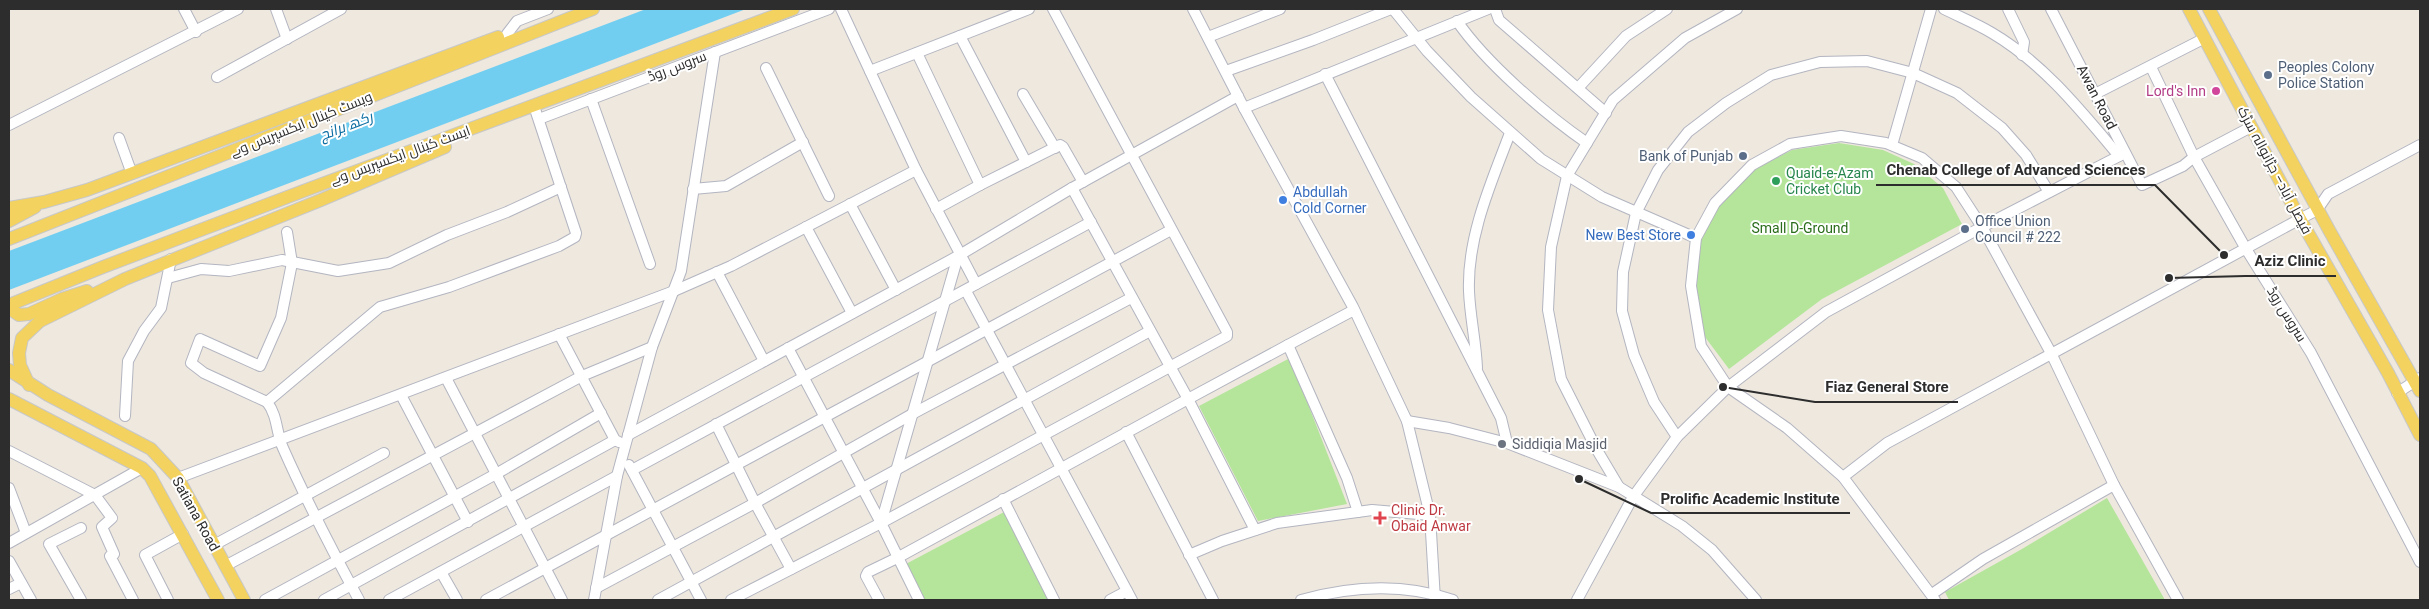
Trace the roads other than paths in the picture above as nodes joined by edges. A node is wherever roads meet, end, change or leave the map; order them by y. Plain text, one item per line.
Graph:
1 (184, 9) edge
2 (238, 9) edge
3 (276, 9) edge
4 (341, 9) edge
5 (548, 9) edge
6 (591, 9) edge
7 (793, 9) edge
8 (829, 9) edge
9 (841, 9) edge
10 (1029, 9) edge
11 (1053, 9) edge
12 (1193, 9) edge
13 (1280, 9) edge
14 (1392, 9) edge
15 (1488, 9) edge
16 (1495, 9) edge
17 (1667, 9) edge
18 (1733, 9) edge
19 (1931, 9) edge
20 (1944, 9) edge
21 (2008, 9) edge
22 (2064, 9) edge
23 (2189, 9) edge
24 (2209, 9) edge
25 (2052, 12) edge
26 (1961, 13) edge
27 (1457, 21) junction
28 (196, 32) junction
29 (507, 34) junction
30 (960, 36) junction
31 (1208, 37) junction
32 (1416, 38) junction
33 (2205, 38) junction
34 (287, 39) junction
35 (715, 52) junction
36 (917, 53) junction
37 (2022, 55) junction
38 (2151, 67) junction
39 (766, 68) dead end
40 (870, 71) junction
41 (1226, 71) junction
42 (1913, 73) junction
43 (1325, 74) junction
44 (218, 77) dead end
45 (1578, 88) junction
46 (1023, 94) dead end
47 (2095, 94) junction
48 (1238, 96) junction
49 (591, 99) junction
50 (534, 106) junction
51 (1244, 108) junction
52 (1606, 113) junction
53 (539, 119) junction
54 (9, 125) edge
55 (2251, 127) junction
56 (1510, 133) junction
57 (119, 138) dead end
58 (803, 142) junction
59 (1587, 143) junction
60 (1892, 145) junction
61 (2420, 145) edge
62 (1055, 148) junction
63 (1131, 155) junction
64 (2122, 155) junction
65 (2194, 157) junction
66 (1026, 162) junction
67 (916, 170) junction
68 (132, 174) junction
69 (1567, 176) junction
70 (1083, 182) junction
71 (980, 185) junction
72 (561, 187) junction
73 (1072, 188) junction
74 (693, 189) junction
75 (2049, 192) junction
76 (68, 196) junction
77 (829, 196) dead end
78 (44, 202) junction
79 (9, 203) edge
80 (850, 204) junction
81 (9, 208) edge
82 (936, 209) junction
83 (2317, 210) junction
84 (1636, 213) junction
85 (2300, 219) junction
86 (9, 221) edge
87 (1091, 222) junction
88 (1982, 226) junction
89 (806, 227) junction
90 (1171, 230) junction
91 (287, 232) dead end
92 (1696, 238) junction
93 (9, 239) edge
94 (2246, 249) junction
95 (960, 255) junction
96 (171, 258) junction
97 (1113, 262) junction
98 (292, 263) junction
99 (650, 264) dead end
100 (717, 272) junction
101 (125, 278) junction
102 (168, 278) junction
103 (976, 284) junction
104 (896, 290) junction
105 (966, 290) junction
106 (674, 291) junction
107 (1131, 298) junction
108 (945, 301) junction
109 (9, 307) edge
110 (1354, 310) junction
111 (852, 314) junction
112 (987, 329) junction
113 (1150, 331) junction
114 (559, 334) junction
115 (1288, 345) junction
116 (652, 347) junction
117 (788, 348) junction
118 (2051, 353) junction
119 (764, 361) junction
120 (928, 362) junction
121 (1005, 364) junction
122 (1170, 366) junction
123 (9, 370) edge
124 (1477, 371) junction
125 (582, 376) junction
126 (804, 377) junction
127 (446, 378) junction
128 (2418, 383) edge
129 (29, 385) junction
130 (1728, 387) junction
131 (2397, 393) junction
132 (401, 395) junction
133 (9, 399) edge
134 (1188, 399) junction
135 (1025, 400) junction
136 (267, 402) junction
137 (601, 413) junction
138 (914, 413) junction
139 (125, 416) dead end
140 (825, 416) junction
141 (1407, 421) junction
142 (716, 424) junction
143 (2418, 426) edge
144 (111, 427) junction
145 (1126, 432) junction
146 (475, 434) junction
147 (1043, 434) junction
148 (1677, 437) junction
149 (627, 439) junction
150 (279, 440) junction
151 (615, 440) junction
152 (1507, 443) junction
153 (102, 447) junction
154 (9, 452) edge
155 (384, 453) dead end
156 (844, 454) junction
157 (433, 456) junction
158 (622, 456) junction
159 (735, 464) junction
160 (142, 468) junction
161 (1061, 468) junction
162 (897, 469) junction
163 (632, 470) junction
164 (496, 474) junction
165 (617, 476) junction
166 (1844, 477) junction
167 (178, 478) junction
168 (2114, 485) junction
169 (1619, 487) junction
170 (9, 488) edge
171 (863, 488) junction
172 (95, 495) junction
173 (304, 495) junction
174 (455, 496) junction
175 (1633, 497) junction
176 (509, 499) junction
177 (1003, 500) junction
178 (755, 504) junction
179 (653, 508) junction
180 (1358, 512) junction
181 (1430, 515) junction
182 (315, 519) junction
183 (468, 522) junction
184 (882, 523) junction
185 (524, 527) junction
186 (81, 528) dead end
187 (1255, 530) junction
188 (26, 533) junction
189 (184, 534) junction
190 (606, 535) junction
191 (774, 537) junction
192 (9, 543) edge
193 (214, 545) junction
194 (671, 547) junction
195 (1190, 555) junction
196 (897, 558) junction
197 (9, 561) edge
198 (337, 561) junction
199 (2420, 562) edge
200 (226, 566) junction
201 (545, 568) junction
202 (791, 570) junction
203 (441, 572) junction
204 (692, 582) junction
205 (21, 583) junction
206 (351, 586) junction
207 (596, 588) junction
208 (9, 589) edge
209 (750, 596) edge
210 (1129, 596) edge
211 (1434, 597) edge
212 (1933, 597) edge
213 (215, 599) edge
214 (31, 600) edge
215 (81, 600) edge
216 (134, 600) edge
217 (168, 600) edge
218 (244, 600) edge
219 (265, 600) edge
220 (324, 600) edge
221 (359, 600) edge
222 (389, 600) edge
223 (457, 600) edge
224 (486, 600) edge
225 (562, 600) edge
226 (594, 600) edge
227 (658, 600) edge
228 (701, 600) edge
229 (731, 600) edge
230 (879, 600) edge
231 (919, 600) edge
232 (1054, 600) edge
233 (1110, 600) edge
234 (1213, 600) edge
235 (1301, 600) edge
236 (1454, 600) edge
237 (1577, 600) edge
238 (1756, 600) edge
239 (2178, 600) edge

1 - 28 street
2 - 28 street
3 - 34 street
4 - 34 street
5 - 29 street
6 - 29 main road
6 - 93 main road, ویسٹ کینال ایکسپریس وے
7 - 50 main road, ایسٹ کینال ایکسپریس وے
8 - 35 street, سروس روڈ
9 - 40 street
10 - 30 street
11 - 63 street
12 - 31 street
13 - 31 street
14 - 32 street
14 - 41 street
15 - 27 street
16 - 45 street
17 - 45 street
18 - 52 street
19 - 42 street
20 - 26 street
21 - 37 street
22 - 25 street
23 - 33 main road, فیصل آباد– جڑانوالہ سڑک
24 - 83 main road, فیصل آباد– جڑانوالہ سڑک
25 - 47 street, Awan Road
26 - 37 street
27 - 32 street
27 - 59 street
28 - 54 street
29 - 68 main road
30 - 36 street
30 - 66 street
31 - 41 street
32 - 43 street
32 - 56 street
33 - 38 street
33 - 55 main road, فیصل آباد– جڑانوالہ سڑک
34 - 44 street
35 - 49 street, سروس روڈ
35 - 74 street
36 - 40 street
36 - 71 street
37 - 64 street
38 - 47 street
38 - 65 street, سروس روڈ
39 - 58 street
40 - 67 street
41 - 48 street
42 - 60 street
42 - 75 street
42 - 84 street
43 - 51 street
43 - 124 street
45 - 52 street
46 - 62 street
47 - 64 street, Awan Road
48 - 51 street
48 - 63 street
49 - 53 street, سروس روڈ
49 - 99 street
50 - 53 street
50 - 96 main road
50 - 109 main road, ایسٹ کینال ایکسپریس وے
51 - 110 street
52 - 59 street
53 - 72 street
55 - 65 street
55 - 85 main road, فیصل آباد– جڑانوالہ سڑک
56 - 69 street
56 - 124 street
57 - 68 street
58 - 74 street
58 - 77 street
59 - 69 street
60 - 88 street
60 - 92 street
61 - 83 street
62 - 66 street
62 - 70 street
63 - 70 street
63 - 90 street
64 - 65 street, Awan Road
64 - 75 street
65 - 94 street, سروس روڈ
66 - 71 street
67 - 80 street
67 - 82 street
68 - 76 main road
69 - 84 street
69 - 169 street
70 - 73 street
71 - 82 street
72 - 98 street
72 - 136 street
73 - 87 street
73 - 95 street
74 - 106 street
75 - 88 street
76 - 78 main road
76 - 79 street
78 - 81 main road
78 - 86 main road
80 - 89 street
80 - 104 street
82 - 95 street
83 - 85 street
83 - 128 main road, فیصل آباد– جڑانوالہ سڑک
84 - 92 street
84 - 148 street
85 - 94 street
85 - 131 main road, فیصل آباد– جڑانوالہ سڑک
87 - 97 street
87 - 103 street
88 - 118 street
88 - 130 street
89 - 100 street
89 - 111 street
90 - 97 street
90 - 122 street
91 - 98 street
92 - 130 street
94 - 118 street
94 - 199 street, سروس روڈ
95 - 103 street
95 - 104 street
95 - 108 street
96 - 101 main road
96 - 102 street
97 - 107 street
97 - 112 street
98 - 102 street
98 - 136 street
100 - 106 street
100 - 119 street
101 - 109 main road
101 - 129 main road
102 - 139 street
103 - 105 street
104 - 111 street
105 - 108 street
105 - 112 street
106 - 114 street
106 - 116 street
107 - 113 street
107 - 121 street
108 - 120 street
108 - 126 street
110 - 115 street
110 - 141 street
111 - 117 street
112 - 120 street
112 - 121 street
113 - 122 street
113 - 135 street
114 - 125 street
114 - 127 street
115 - 134 street
115 - 180 street
116 - 125 street
116 - 149 street
117 - 119 street
117 - 126 street
118 - 166 street
118 - 168 street
119 - 149 street
120 - 138 street
120 - 140 street
121 - 135 street
121 - 138 street
122 - 134 street
122 - 147 street
123 - 129 main road, Satiana Road
124 - 152 street
125 - 137 street
125 - 146 street
126 - 140 street
126 - 142 street
127 - 132 street
127 - 146 street
128 - 131 street
129 - 144 main road, Satiana Road
130 - 148 street
130 - 166 street
131 - 143 main road, فیصل آباد– جڑانوالہ سڑک
132 - 150 street
132 - 157 street
133 - 153 main road, Satiana Road
134 - 145 street
134 - 187 street
135 - 147 street
135 - 162 street
136 - 150 street
137 - 151 street
137 - 164 street
138 - 156 street
138 - 162 street
140 - 156 street
140 - 159 street
141 - 152 street
141 - 181 street
142 - 159 street
142 - 163 street
144 - 153 main road
144 - 167 main road, Satiana Road
145 - 161 street
145 - 195 street
146 - 157 street
146 - 164 street
147 - 161 street
147 - 184 street
148 - 175 street
149 - 151 street
149 - 158 street
150 - 167 street
150 - 173 street
151 - 176 street
152 - 169 street
153 - 160 main road, Satiana Road
154 - 172 street
155 - 173 street
156 - 171 street
156 - 178 street
157 - 174 street
157 - 182 street
158 - 163 street
158 - 165 street
159 - 178 street
159 - 179 street
160 - 172 street
160 - 189 main road, Satiana Road
161 - 177 street
161 - 210 street
162 - 171 street
162 - 184 street
163 - 179 street
164 - 174 street
164 - 176 street
165 - 185 street
165 - 190 street
166 - 212 street
167 - 193 main road, Satiana Road
168 - 212 street
168 - 239 street
169 - 175 street
170 - 188 street
171 - 184 street
171 - 191 street
172 - 188 street
172 - 216 street
173 - 182 street
173 - 193 street
174 - 183 street
174 - 198 street
175 - 237 street
175 - 238 street
176 - 183 street
176 - 185 street
177 - 196 street
177 - 232 street
178 - 191 street
178 - 194 street
179 - 190 street
179 - 194 street
180 - 181 street
180 - 187 street
181 - 211 street
182 - 198 street
182 - 200 street
183 - 206 street
184 - 196 street
184 - 202 street
185 - 201 street
185 - 203 street
186 - 215 street
187 - 195 street
188 - 192 street
189 - 213 main road, Satiana Road
189 - 217 street
190 - 201 street
190 - 207 street
191 - 202 street
191 - 204 street
193 - 200 main road, Satiana Road
194 - 204 street
194 - 207 street
195 - 234 street
196 - 230 street
196 - 231 street
197 - 205 street
198 - 206 street
198 - 219 street
200 - 218 main road, Satiana Road
201 - 224 street
201 - 225 street
202 - 209 street
203 - 222 street
203 - 223 street
204 - 227 street
204 - 228 street
205 - 208 street
205 - 214 street
206 - 220 street
206 - 221 street
207 - 226 street
209 - 229 street
210 - 233 street
211 - 235 street
211 - 236 street

